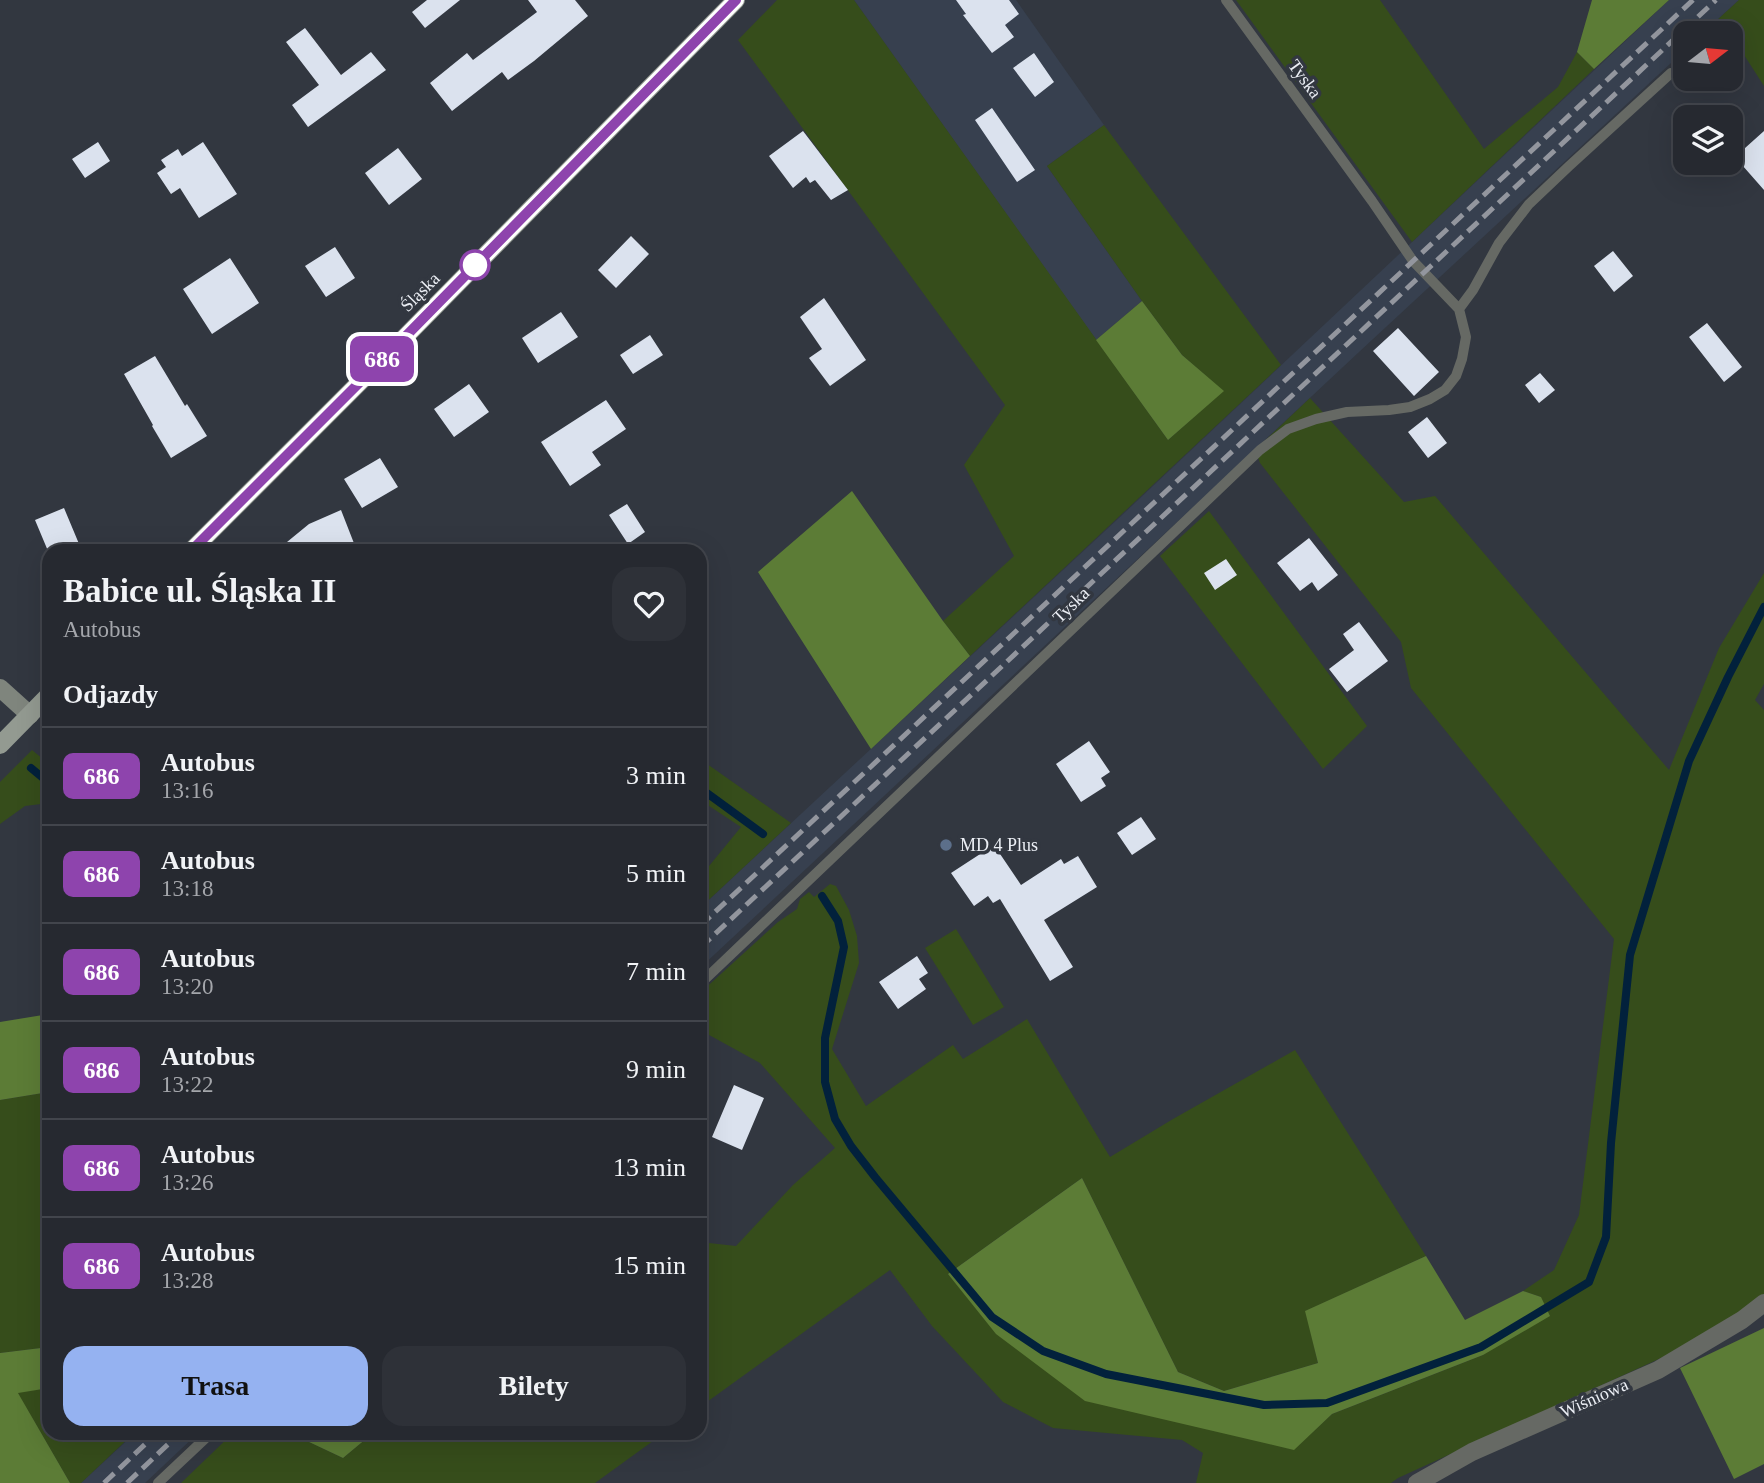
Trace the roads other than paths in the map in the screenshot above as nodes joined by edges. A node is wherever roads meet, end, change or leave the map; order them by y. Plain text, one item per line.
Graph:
1 (736, 0) edge
2 (1226, 0) edge
3 (1671, 73) dead end
4 (1459, 309) junction
5 (198, 544) edge
6 (0, 688) edge
7 (42, 702) edge
8 (30, 715) junction
9 (0, 745) edge
10 (707, 977) edge
11 (1764, 1303) edge
12 (204, 1440) edge
13 (158, 1483) edge
14 (1418, 1483) edge

1 - 5 main road, Śląska
2 - 4 lane, Tyska
3 - 4 lane
4 - 10 lane, Tyska
6 - 8 street
7 - 8 main road
8 - 9 main road
11 - 14 street, Wiśniowa
12 - 13 lane

